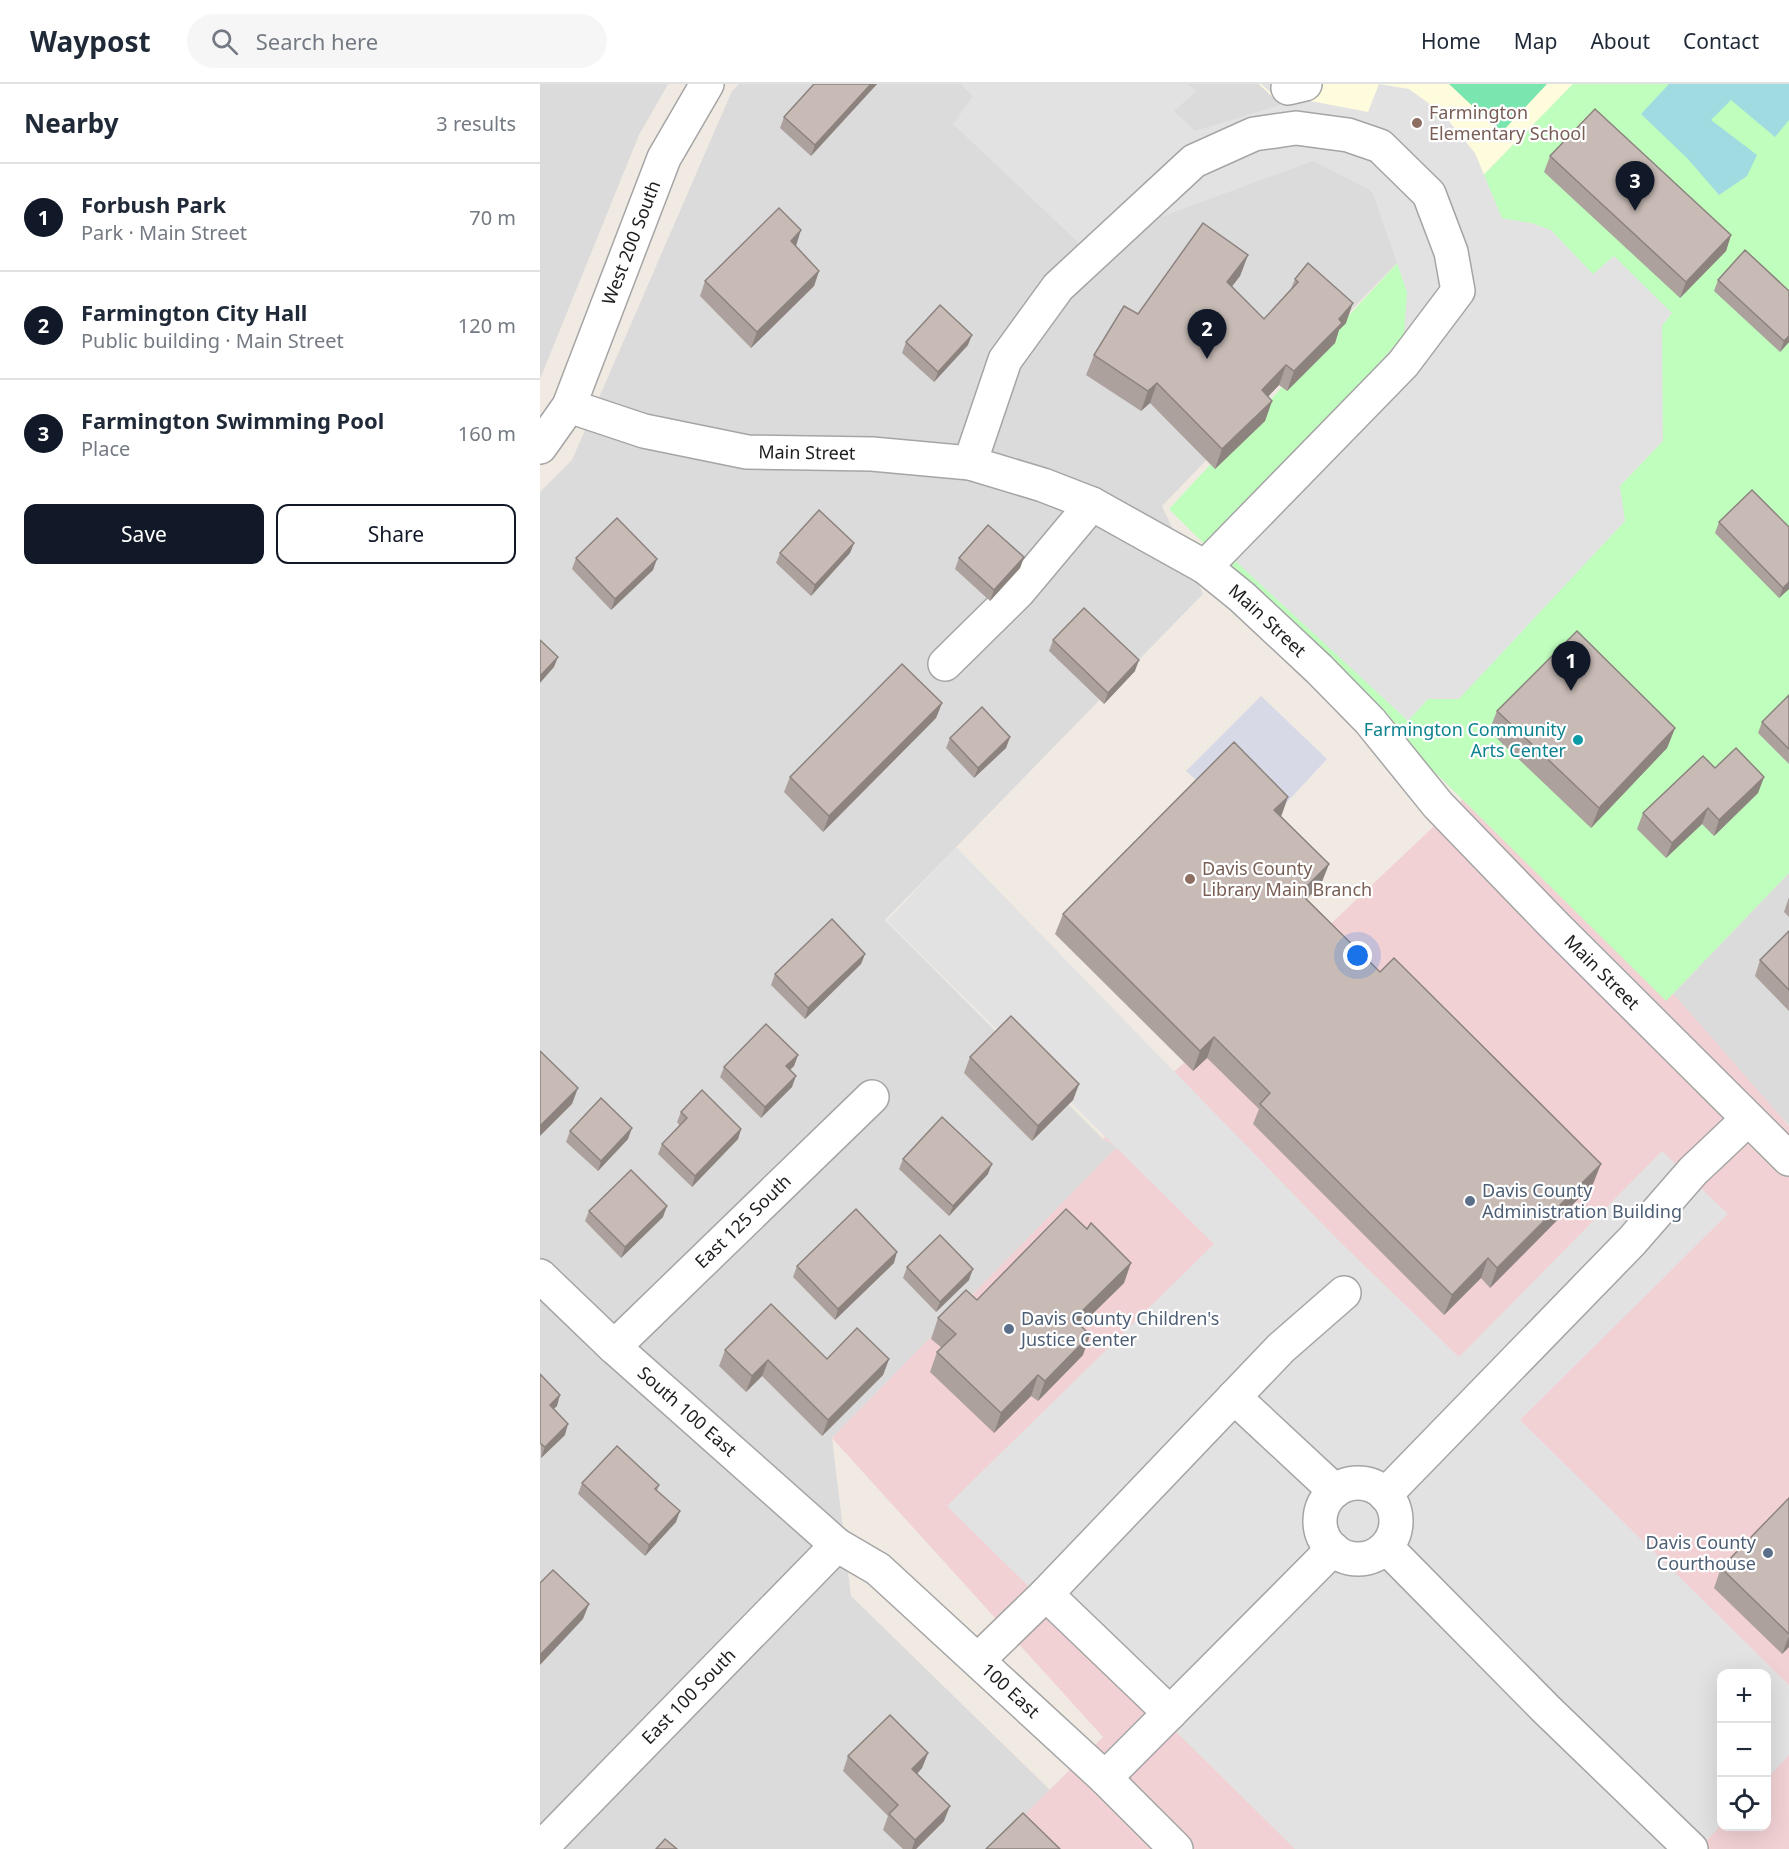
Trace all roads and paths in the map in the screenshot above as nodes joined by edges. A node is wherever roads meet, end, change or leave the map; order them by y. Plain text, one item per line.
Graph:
1 (707, 84) edge
2 (569, 406) junction
3 (540, 447) edge
4 (970, 463) junction
5 (1092, 504) junction
6 (1205, 567) junction
7 (945, 664) dead end
8 (872, 1098) dead end
9 (1748, 1119) junction
10 (1789, 1159) edge
11 (540, 1275) edge
12 (1344, 1293) dead end
13 (614, 1347) junction
14 (1234, 1397) junction
15 (1335, 1491) junction
16 (1385, 1495) junction
17 (837, 1545) junction
18 (1386, 1547) junction
19 (1333, 1549) junction
20 (1046, 1594) junction
21 (978, 1660) junction
22 (1170, 1713) junction
23 (1105, 1778) junction
24 (1160, 1844) edge
25 (540, 1849) edge
26 (1691, 1849) edge

1 - 2 street, West 200 South
2 - 3 street, West 200 South
2 - 4 street, Main Street
4 - 5 street, Main Street
4 - 6 street
5 - 6 street, Main Street
5 - 7 street
6 - 9 street, Main Street
8 - 13 street, East 125 South
9 - 10 street, Main Street
9 - 16 street
11 - 13 street, South 100 East
12 - 14 street
13 - 17 street, South 100 East
14 - 15 street
14 - 20 street
15 - 16 street
15 - 19 street
16 - 18 street
17 - 21 street, 100 East
17 - 25 street, East 100 South
18 - 19 street
18 - 26 street
19 - 22 street
20 - 21 street
20 - 22 street
21 - 23 street, 100 East
22 - 23 street
23 - 24 street, 100 East

